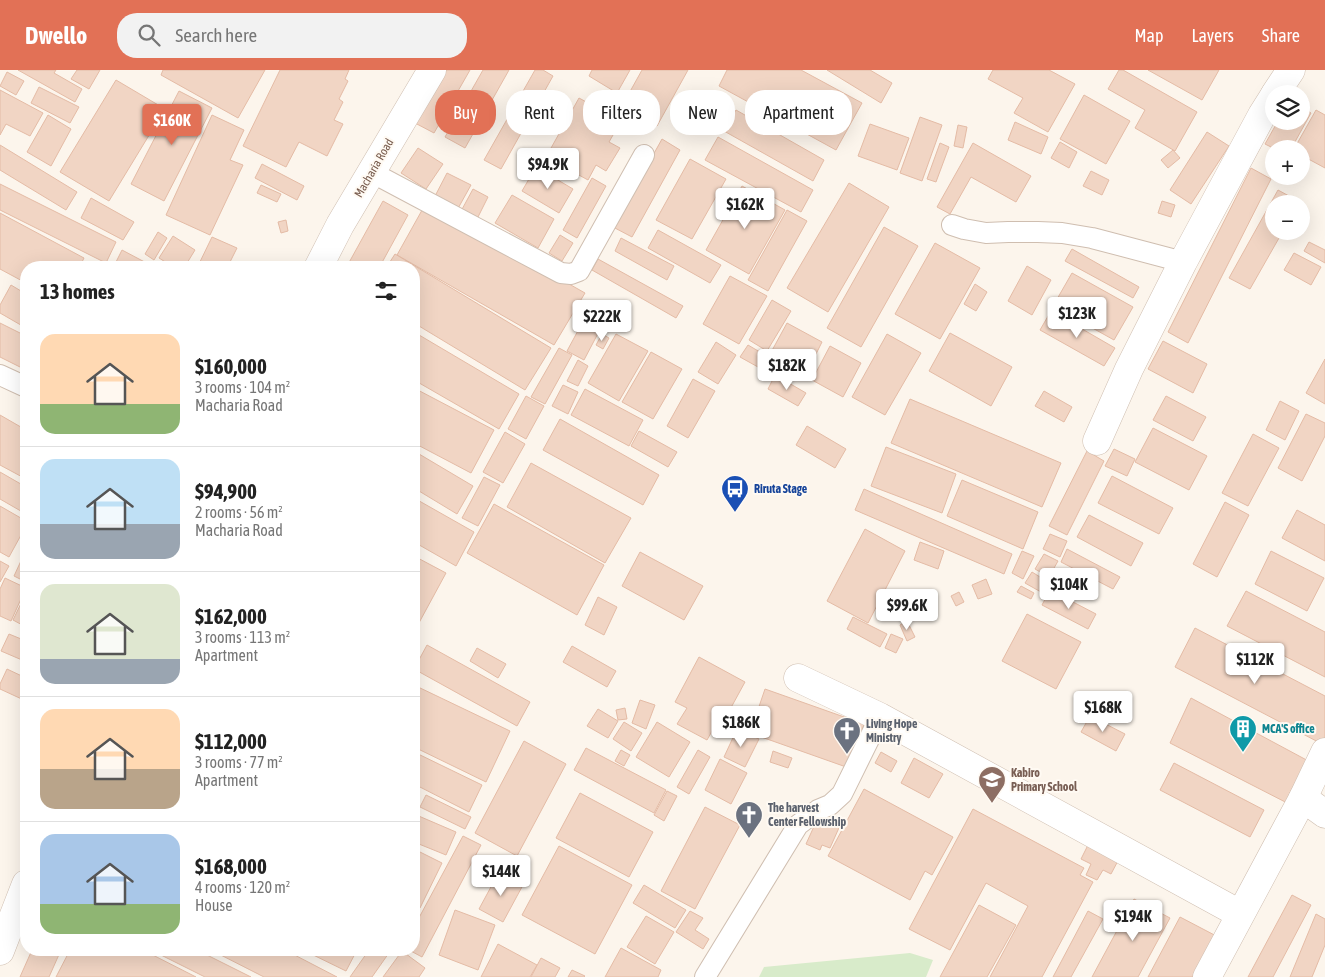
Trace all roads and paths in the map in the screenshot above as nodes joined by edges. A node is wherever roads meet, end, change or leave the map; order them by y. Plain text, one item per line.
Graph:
1 (432, 70) edge
2 (1291, 70) edge
3 (1281, 85) edge
4 (1265, 110) edge
5 (644, 155) dead end
6 (371, 172) junction
7 (952, 224) dead end
8 (322, 261) edge
9 (1183, 262) junction
10 (0, 375) edge
11 (20, 384) edge
12 (1098, 441) dead end
13 (798, 678) dead end
14 (880, 717) junction
15 (1325, 752) edge
16 (1303, 798) junction
17 (1325, 814) edge
18 (20, 899) edge
19 (1240, 914) junction
20 (0, 951) edge
21 (705, 977) edge
22 (1207, 977) edge

1 - 6 street, Macharia Road
2 - 3 street
4 - 9 street
5 - 6 lane
6 - 8 street, Macharia Road
7 - 9 lane
9 - 12 street
10 - 11 lane
13 - 14 street
14 - 19 street
14 - 21 lane
15 - 16 street
16 - 17 street
16 - 19 street
18 - 20 street
19 - 22 street

